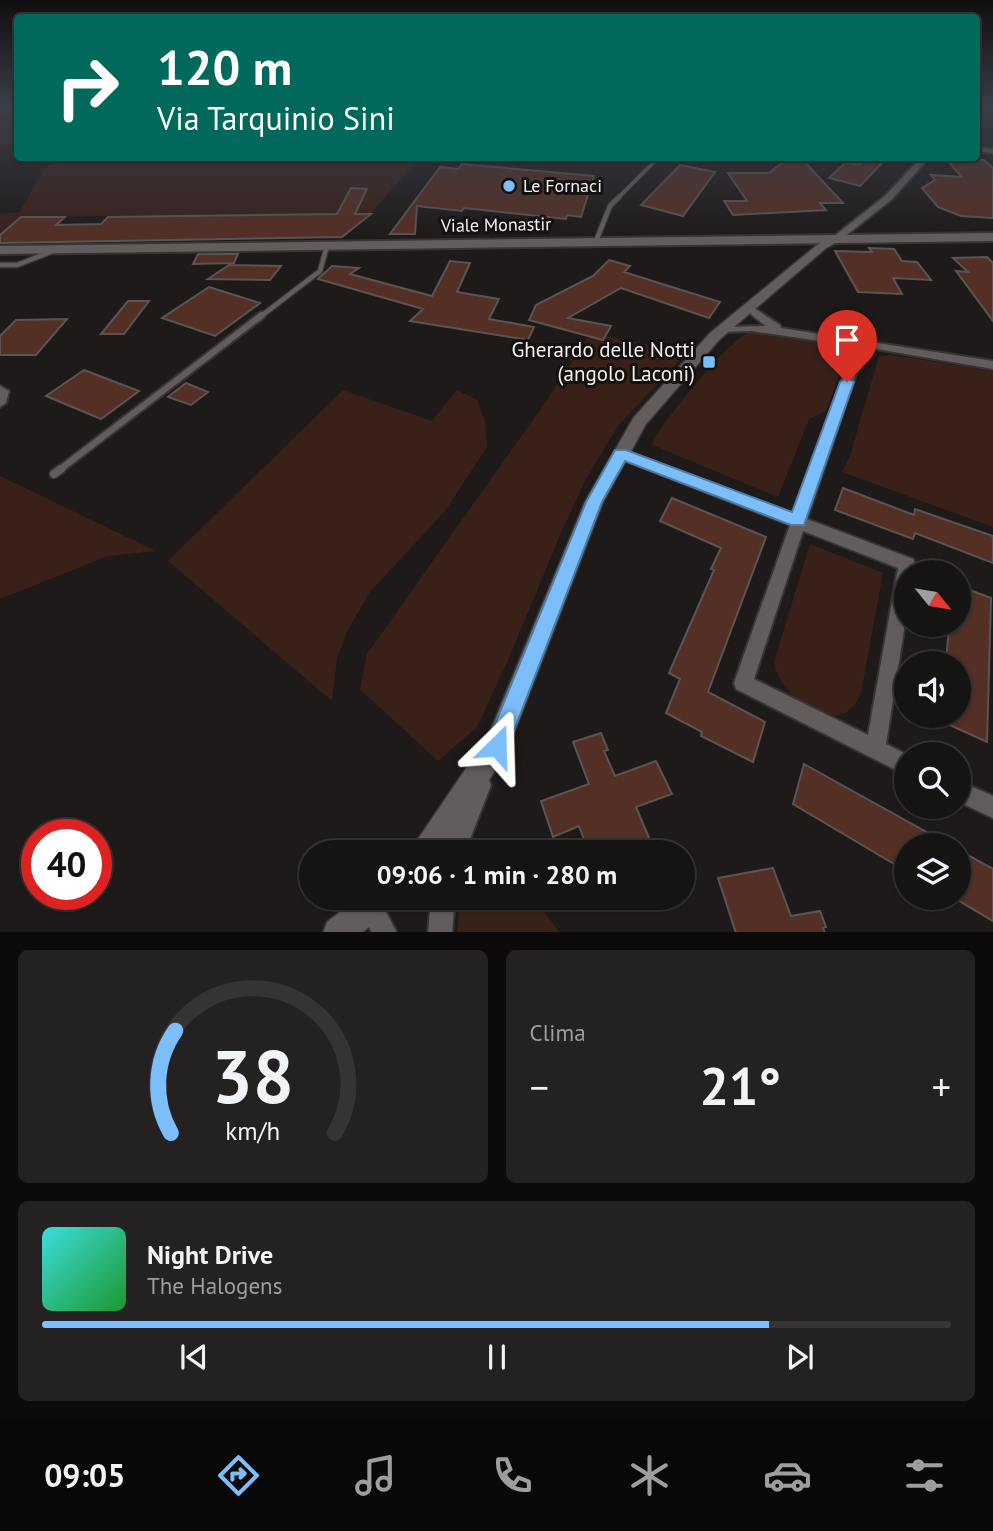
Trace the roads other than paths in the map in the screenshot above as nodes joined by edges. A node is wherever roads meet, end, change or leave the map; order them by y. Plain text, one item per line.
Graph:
1 (655, 161) edge
2 (922, 161) edge
3 (993, 237) edge
4 (836, 239) junction
5 (596, 240) junction
6 (327, 246) junction
7 (57, 249) junction
8 (0, 250) edge
9 (0, 265) edge
10 (748, 307) junction
11 (724, 330) junction
12 (791, 332) junction
13 (860, 344) junction
14 (993, 365) edge
15 (0, 390) edge
16 (0, 403) edge
17 (621, 454) junction
18 (54, 474) dead end
19 (797, 521) junction
20 (497, 746) junction
21 (875, 749) junction
22 (894, 759) edge
23 (971, 797) edge
24 (993, 807) edge
25 (434, 840) edge
26 (459, 840) edge
27 (442, 910) edge
28 (358, 918) edge
29 (383, 932) edge
30 (440, 932) edge

1 - 5 lane
2 - 4 street
3 - 4 main road, Viale Monastir
4 - 5 main road, Viale Monastir
4 - 10 street
5 - 6 main road, Viale Monastir
6 - 7 main road, Viale Monastir
6 - 18 lane
7 - 8 main road, Viale Monastir
7 - 9 lane
10 - 11 street
10 - 12 street
11 - 12 street
11 - 17 street
12 - 13 street
13 - 14 street
13 - 19 street
15 - 16 street
17 - 19 street
17 - 20 street
19 - 21 street
19 - 21 street
20 - 25 street
20 - 26 street
21 - 22 street
23 - 24 street
27 - 30 street
28 - 29 street

